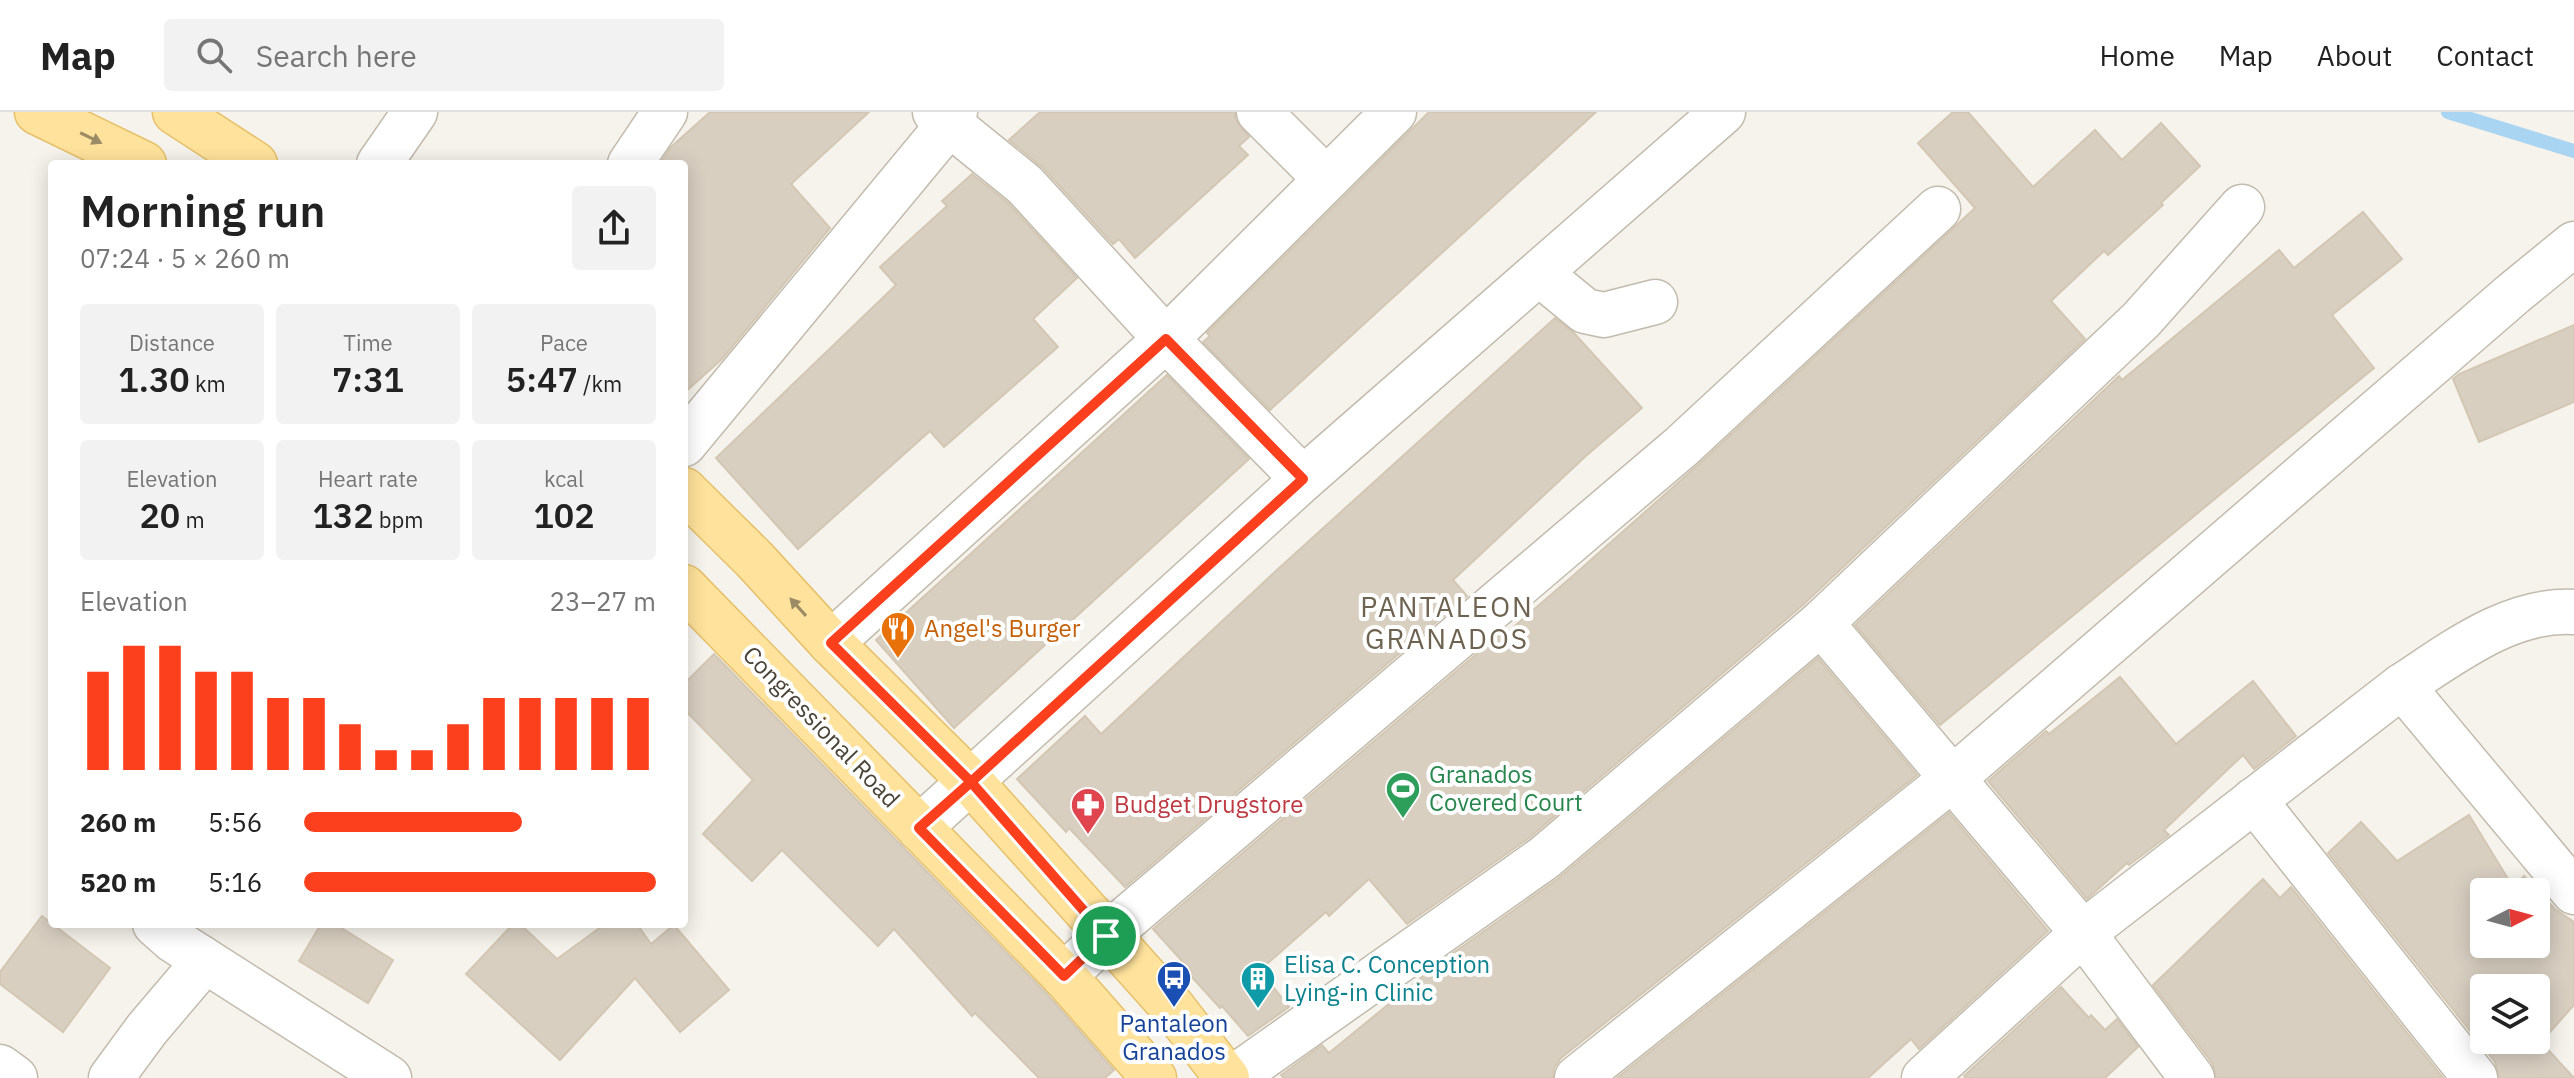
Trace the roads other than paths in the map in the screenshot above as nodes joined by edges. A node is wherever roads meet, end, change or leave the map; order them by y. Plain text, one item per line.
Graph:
1 (37, 112) edge
2 (415, 112) edge
3 (665, 112) edge
4 (1259, 112) edge
5 (1394, 112) edge
6 (1723, 112) edge
7 (183, 114) edge
8 (946, 116) edge
9 (136, 160) edge
10 (249, 160) edge
11 (382, 160) edge
12 (633, 160) edge
13 (1326, 179) junction
14 (2242, 207) dead end
15 (1938, 209) dead end
16 (2574, 244) edge
17 (1540, 274) junction
18 (1655, 302) dead end
19 (1166, 339) junction
20 (688, 439) edge
21 (1303, 479) junction
22 (688, 494) edge
23 (688, 591) edge
24 (2574, 612) edge
25 (1821, 623) junction
26 (831, 643) junction
27 (2402, 686) junction
28 (1952, 779) junction
29 (971, 782) junction
30 (2254, 800) junction
31 (919, 828) junction
32 (2574, 892) edge
33 (160, 928) edge
34 (2083, 933) junction
35 (1106, 936) junction
36 (201, 958) junction
37 (1064, 976) junction
38 (0, 1067) edge
39 (1926, 1077) edge
40 (15, 1078) edge
41 (111, 1078) edge
42 (389, 1078) edge
43 (1154, 1078) edge
44 (1230, 1078) edge
45 (1577, 1078) edge
46 (2192, 1078) edge
47 (2475, 1078) edge

1 -> 9 main road
2 - 11 street
3 - 12 street
4 - 13 street
5 - 13 street
6 - 17 street
7 - 10 main road
8 - 19 street
8 - 20 street
13 - 19 street
14 - 25 street
15 - 35 street
16 - 28 street
17 - 18 street
17 - 21 street
19 - 21 street
19 - 26 street
21 - 29 street
26 -> 22 main road
23 - 31 main road, Congressional Road
24 - 27 street
25 - 28 street
25 - 44 street
26 - 29 main road
27 - 30 street
27 - 32 street
28 - 34 street
28 - 45 street
29 - 31 street
29 - 35 main road
30 - 34 street
30 - 47 street
31 - 37 main road, Congressional Road
33 - 36 street
34 - 39 street
34 - 46 street
35 - 37 street
35 - 44 main road
36 - 41 street
36 - 42 street
37 - 43 main road, Congressional Road
38 - 40 street

